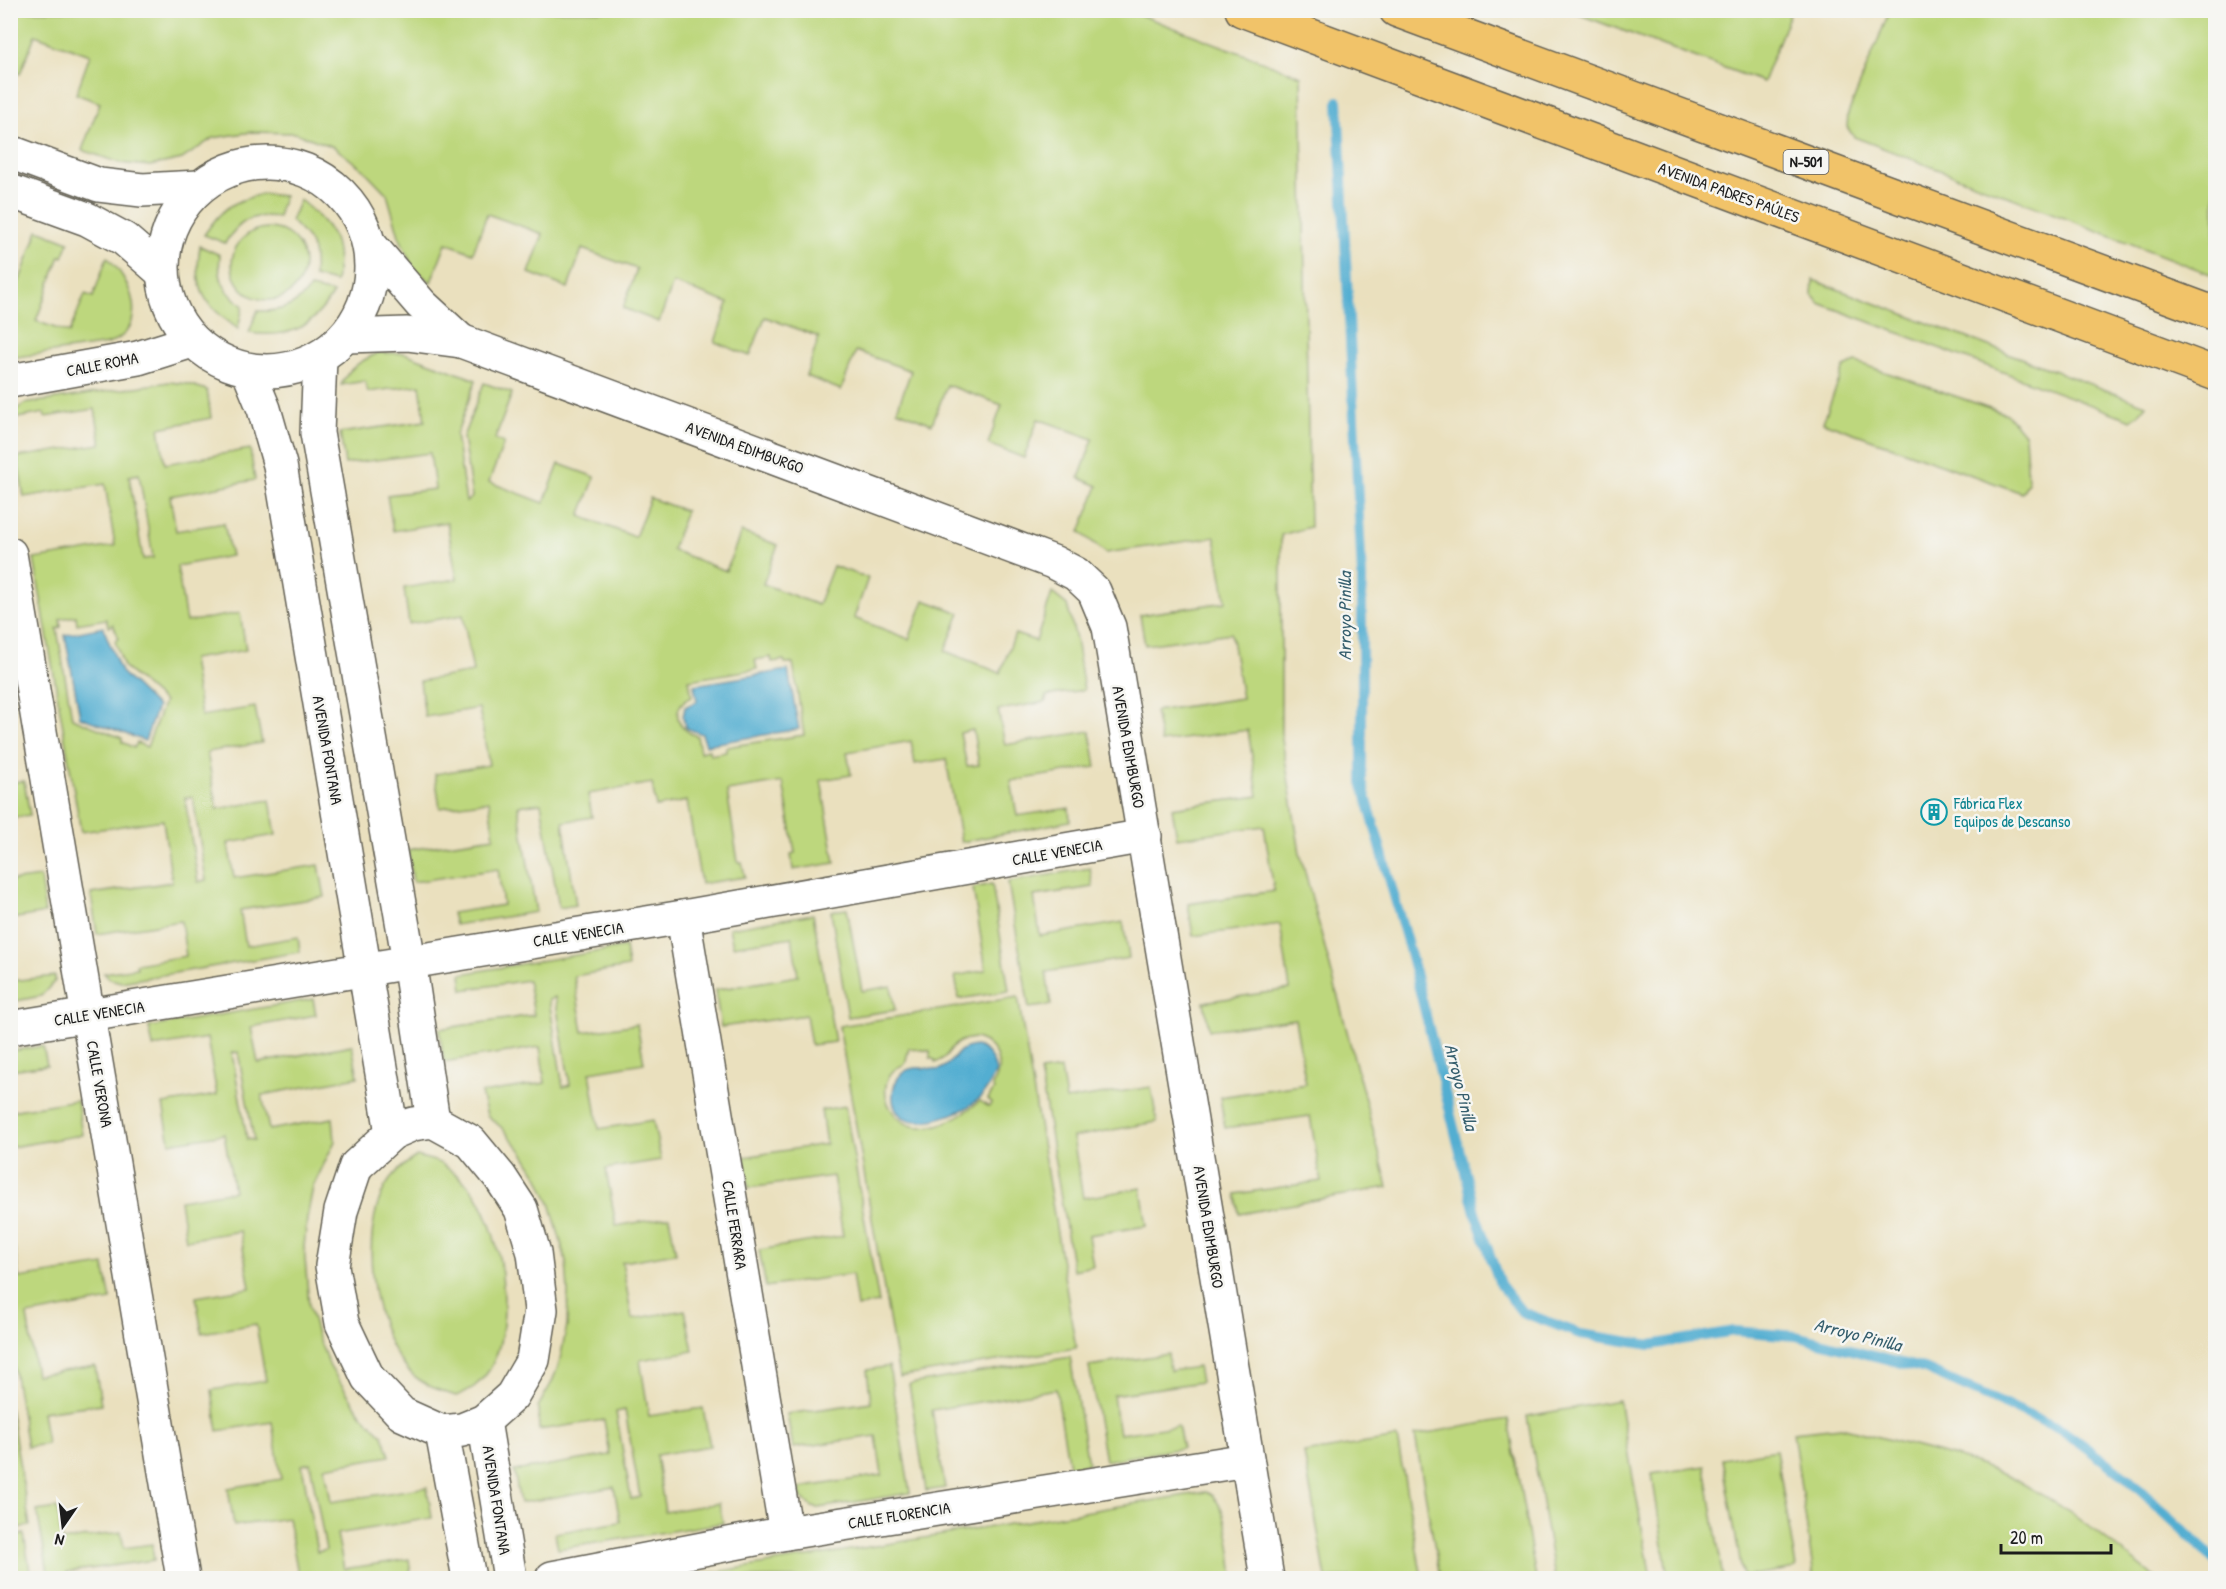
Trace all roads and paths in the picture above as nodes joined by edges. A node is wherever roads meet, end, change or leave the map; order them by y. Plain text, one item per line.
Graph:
1 (1242, 10) edge
2 (1396, 10) edge
3 (10, 152) edge
4 (199, 187) junction
5 (10, 191) edge
6 (371, 246) junction
7 (162, 272) junction
8 (2216, 314) edge
9 (347, 336) junction
10 (192, 341) junction
11 (461, 341) junction
12 (320, 358) junction
13 (248, 370) junction
14 (2216, 374) edge
15 (10, 381) edge
16 (10, 554) edge
17 (1145, 837) junction
18 (683, 917) junction
19 (409, 961) junction
20 (365, 968) junction
21 (88, 1015) junction
22 (10, 1028) edge
23 (433, 1121) junction
24 (392, 1133) junction
25 (484, 1421) junction
26 (442, 1432) junction
27 (1246, 1460) junction
28 (786, 1533) junction
29 (183, 1578) edge
30 (469, 1578) edge
31 (510, 1578) edge
32 (552, 1578) edge
33 (1267, 1578) edge

1 - 14 highway, AVENIDA PADRES PAÚLES
2 - 8 highway, N-501
3 - 4 street
4 - 6 street
4 - 7 street
5 - 7 street
6 - 9 street
6 - 11 street, AVENIDA EDIMBURGO
7 - 10 street
9 - 11 street, AVENIDA EDIMBURGO
9 - 12 street
10 - 13 street
10 - 15 street, CALLE ROMA
11 - 17 street, AVENIDA EDIMBURGO
12 - 13 street
12 - 19 street
13 - 20 street, AVENIDA FONTANA
16 - 21 street, CALLE VERONA
17 - 18 street, CALLE VENECIA
17 - 27 street, AVENIDA EDIMBURGO
18 - 19 street, CALLE VENECIA
18 - 28 street, CALLE FERRARA
19 - 20 street, CALLE VENECIA
19 - 23 street
20 - 21 street, CALLE VENECIA
20 - 24 street, AVENIDA FONTANA
21 - 22 street, CALLE VENECIA
21 - 29 street, CALLE VERONA
23 - 24 street
23 - 25 street
24 - 26 street
25 - 26 street
25 - 31 street, AVENIDA FONTANA
26 - 30 street
27 - 28 street, CALLE FLORENCIA
27 - 33 street, AVENIDA EDIMBURGO
28 - 32 street, CALLE FLORENCIA

